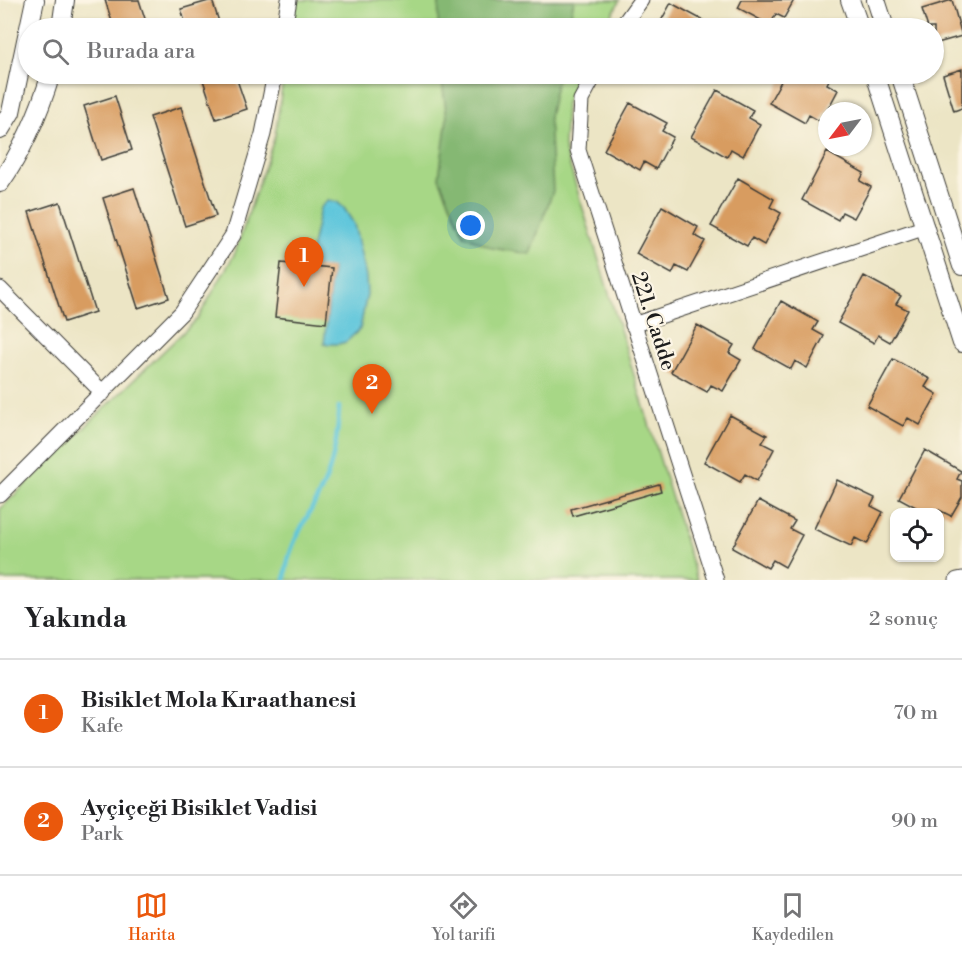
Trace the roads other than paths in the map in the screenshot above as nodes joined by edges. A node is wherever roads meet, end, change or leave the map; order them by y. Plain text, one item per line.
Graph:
1 (35, 0) edge
2 (65, 0) edge
3 (290, 0) edge
4 (641, 0) edge
5 (850, 0) edge
6 (876, 0) edge
7 (31, 18) edge
8 (62, 18) edge
9 (286, 18) edge
10 (628, 18) edge
11 (856, 18) edge
12 (882, 18) edge
13 (18, 80) edge
14 (48, 84) edge
15 (273, 84) edge
16 (590, 84) edge
17 (878, 84) edge
18 (903, 84) edge
19 (0, 130) edge
20 (0, 183) edge
21 (926, 227) junction
22 (962, 266) edge
23 (0, 289) edge
24 (633, 325) junction
25 (962, 343) edge
26 (103, 393) junction
27 (0, 495) edge
28 (962, 579) edge
29 (716, 580) edge
30 (957, 580) edge

1 - 7 street
2 - 8 street
3 - 9 street
4 - 10 street
5 - 11 street
6 - 12 street
13 - 19 street
14 - 20 street
15 - 26 street
16 - 24 street, 221. Cadde
17 - 21 street
18 - 22 street
21 - 24 street
21 - 25 street
23 - 26 street
24 - 29 street, 221. Cadde
26 - 27 street
28 - 30 street

